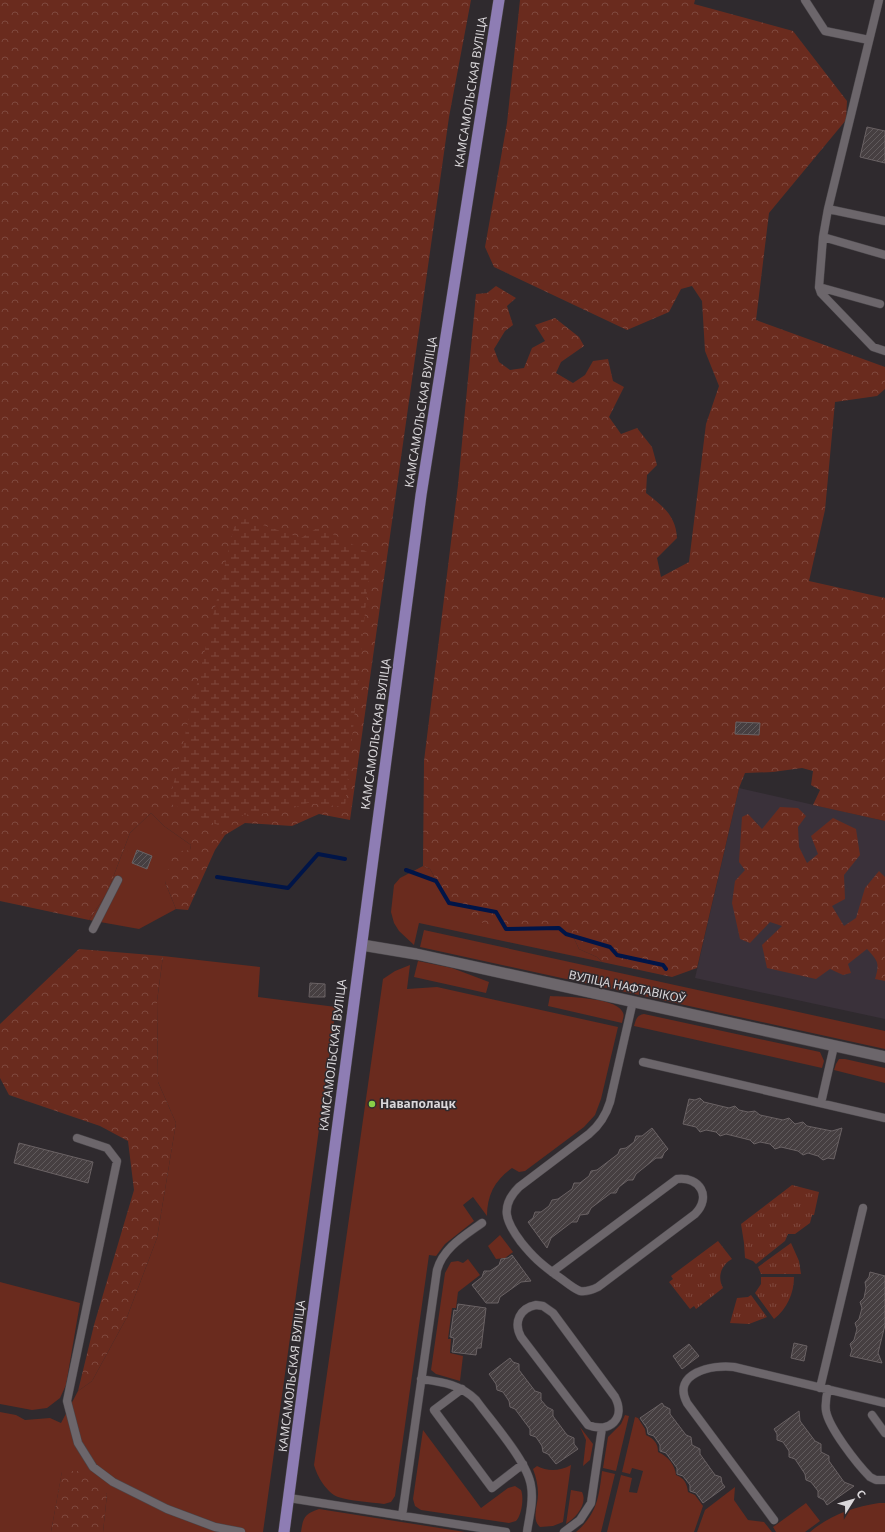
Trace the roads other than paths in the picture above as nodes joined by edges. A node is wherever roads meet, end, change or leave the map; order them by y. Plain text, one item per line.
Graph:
1 (499, 0) edge
2 (805, 0) edge
3 (879, 0) edge
4 (869, 40) junction
5 (828, 210) junction
6 (885, 220) edge
7 (823, 237) junction
8 (885, 255) edge
9 (819, 287) junction
10 (880, 304) dead end
11 (885, 350) edge
12 (118, 880) dead end
13 (93, 929) dead end
14 (362, 944) junction
15 (633, 1001) junction
16 (834, 1046) junction
17 (885, 1057) edge
18 (643, 1062) dead end
19 (820, 1103) junction
20 (885, 1118) edge
21 (77, 1138) dead end
22 (863, 1208) dead end
23 (482, 1223) dead end
24 (552, 1272) junction
25 (421, 1379) junction
26 (824, 1388) junction
27 (462, 1389) junction
28 (885, 1403) edge
29 (872, 1415) dead end
30 (602, 1428) junction
31 (885, 1433) edge
32 (524, 1464) junction
33 (885, 1480) edge
34 (288, 1498) junction
35 (402, 1516) junction
36 (774, 1520) dead end
37 (241, 1532) edge
38 (284, 1532) edge
39 (506, 1532) edge
40 (526, 1532) edge
41 (564, 1532) edge

1 - 14 main road, КАМСАМОЛЬСКАЯ ВУЛІЦА
2 - 4 lane
3 - 4 lane
4 - 5 lane
5 - 6 lane
5 - 7 lane
7 - 8 lane
7 - 9 lane
9 - 10 lane
9 - 11 lane
12 - 13 lane
14 - 15 street, ВУЛІЦА НАФТАВІКОЎ
14 - 34 main road, КАМСАМОЛЬСКАЯ ВУЛІЦА
15 - 16 street, ВУЛІЦА НАФТАВІКОЎ
15 - 24 lane
16 - 17 street, ВУЛІЦА НАФТАВІКОЎ
16 - 19 lane
18 - 19 lane
19 - 20 lane
21 - 37 lane
22 - 26 lane
23 - 25 lane
24 - 24 lane
25 - 27 lane
25 - 35 lane
26 - 28 lane
26 - 33 lane
26 - 36 lane
27 - 32 lane
27 - 32 lane
29 - 31 lane
30 - 30 lane
30 - 41 lane
32 - 40 lane
34 - 35 lane
34 - 38 main road, КАМСАМОЛЬСКАЯ ВУЛІЦА
35 - 39 lane

